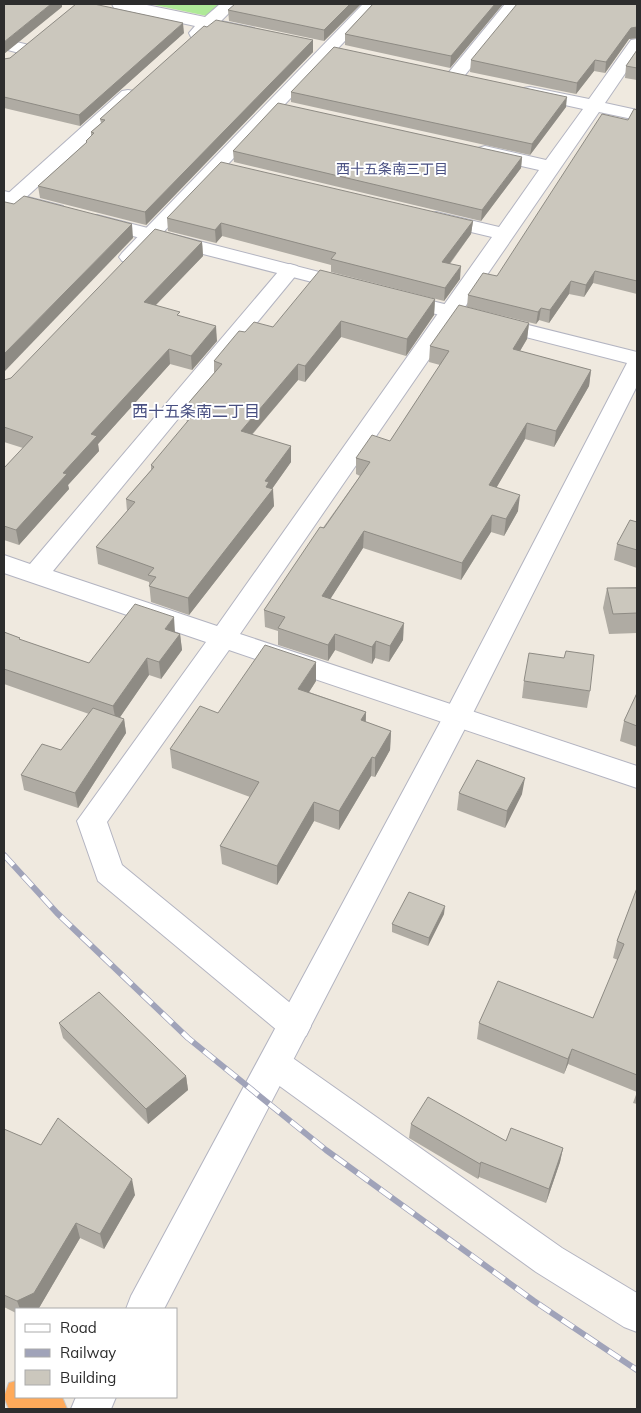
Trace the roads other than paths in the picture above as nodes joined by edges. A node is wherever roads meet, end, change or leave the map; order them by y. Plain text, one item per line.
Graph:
1 (120, 4) edge
2 (230, 4) edge
3 (372, 4) edge
4 (514, 4) edge
5 (208, 23) junction
6 (264, 35) edge
7 (37, 37) edge
8 (187, 43) edge
9 (4, 44) edge
10 (637, 44) edge
11 (319, 47) junction
12 (23, 49) junction
13 (348, 53) edge
14 (4, 64) edge
15 (435, 72) edge
16 (455, 76) junction
17 (473, 80) edge
18 (143, 82) edge
19 (511, 88) edge
20 (275, 106) junction
21 (595, 106) junction
22 (294, 110) edge
23 (637, 115) edge
24 (466, 148) edge
25 (217, 166) junction
26 (552, 167) junction
27 (236, 171) edge
28 (7, 201) edge
29 (419, 214) edge
30 (505, 234) junction
31 (150, 235) junction
32 (117, 270) edge
33 (290, 270) junction
34 (451, 312) junction
35 (637, 359) edge
36 (637, 364) edge
37 (4, 564) edge
38 (36, 574) junction
39 (223, 638) junction
40 (458, 715) junction
41 (637, 777) edge
42 (295, 1026) junction
43 (275, 1064) junction
44 (145, 1308) edge
45 (637, 1314) edge
46 (25, 1398) edge
47 (48, 1409) edge

1 - 5 street
2 - 5 street
3 - 11 street
4 - 16 street
5 - 6 street
5 - 8 street
7 - 12 street
9 - 12 street
10 - 21 street
11 - 13 street
11 - 20 street
12 - 14 street
15 - 16 street
16 - 17 street
18 - 28 street
19 - 21 street
20 - 22 street
20 - 25 street
21 - 23 street
21 - 26 street
24 - 26 street
25 - 27 street
25 - 31 street
26 - 30 street
28 - 31 street
29 - 30 street
30 - 34 street
31 - 32 street
31 - 33 street
33 - 34 street
33 - 38 street
34 - 35 street
34 - 39 street
36 - 40 street
37 - 38 street
38 - 39 street
39 - 40 street
39 - 42 street
40 - 41 street
40 - 42 street
42 - 43 street
43 - 44 street
43 - 45 street
46 - 47 highway

